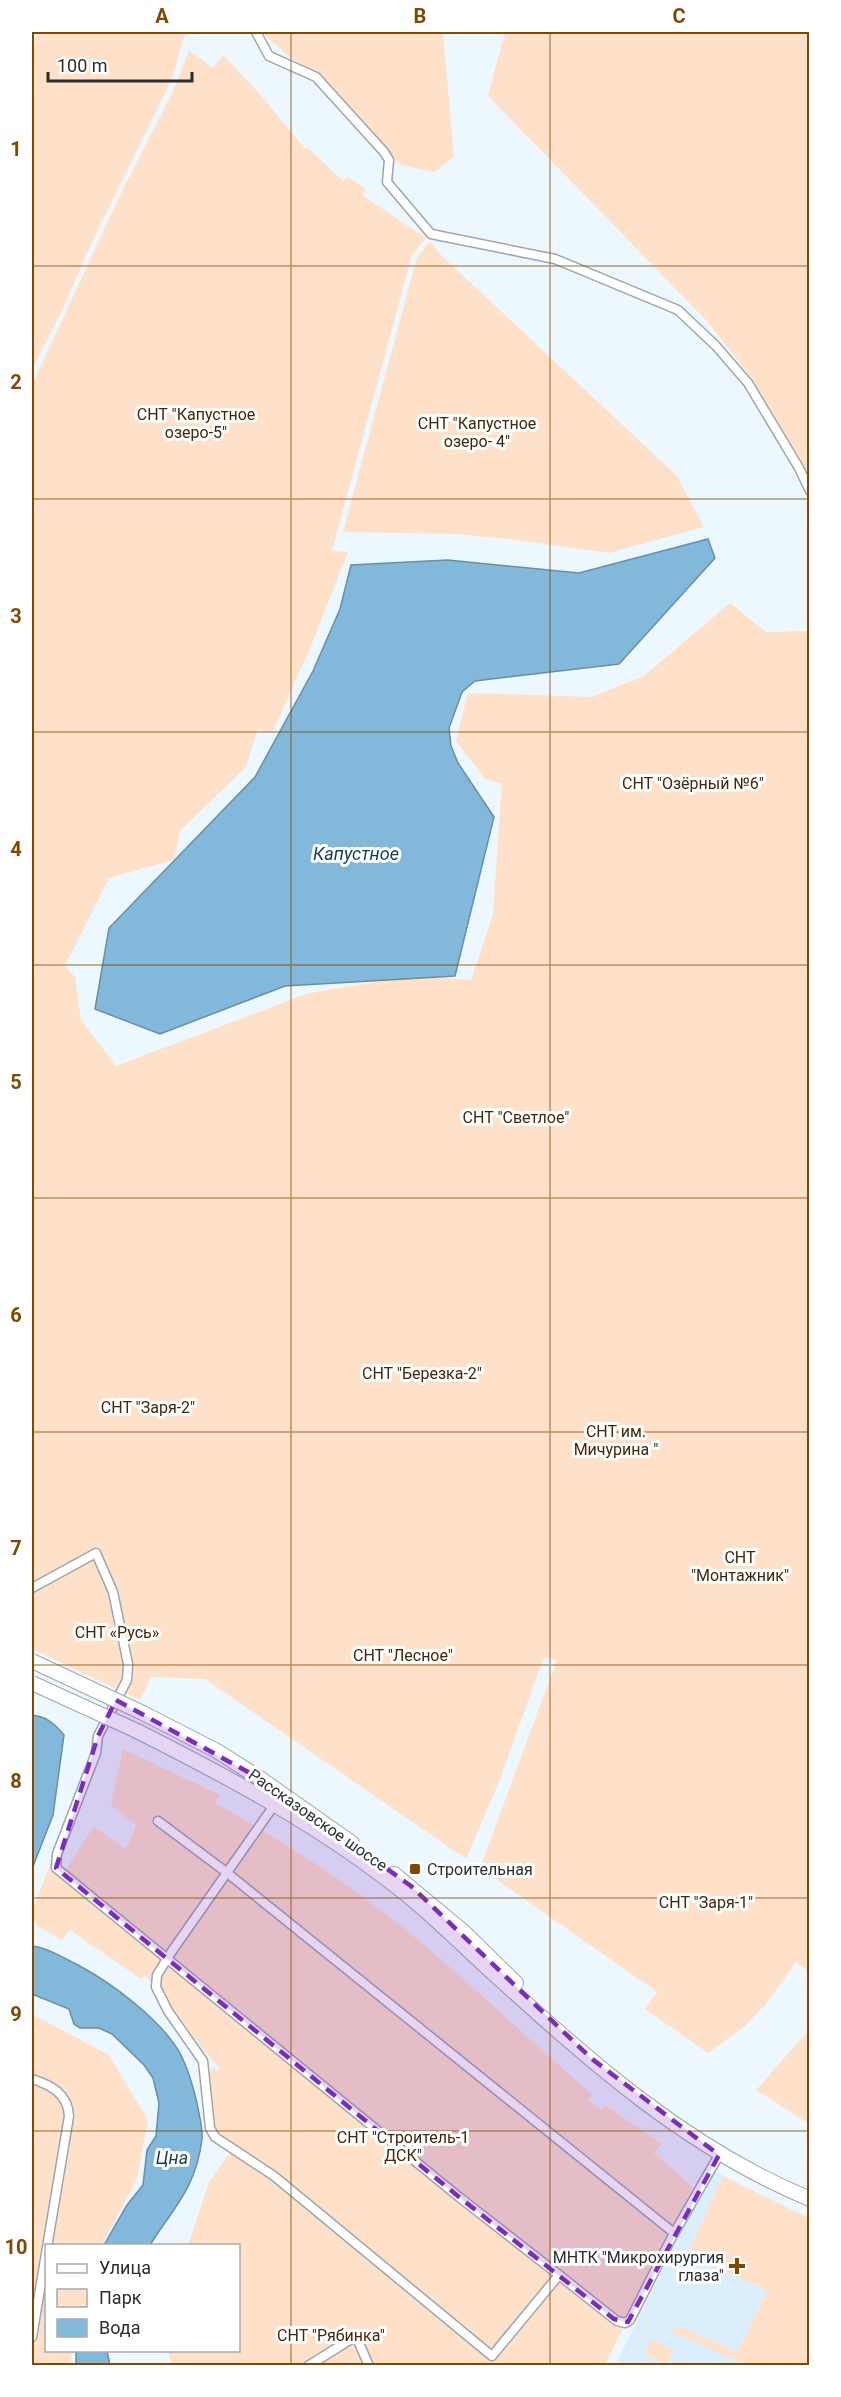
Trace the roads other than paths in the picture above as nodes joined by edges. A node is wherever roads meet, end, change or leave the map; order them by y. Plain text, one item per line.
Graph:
1 (256, 32) edge
2 (810, 491) edge
3 (32, 1588) edge
4 (32, 1661) edge
5 (32, 1683) edge
6 (275, 1804) junction
7 (158, 1821) dead end
8 (226, 1872) junction
9 (166, 1960) junction
10 (591, 2059) junction
11 (32, 2079) edge
12 (719, 2155) junction
13 (810, 2199) edge
14 (674, 2233) junction
15 (48, 2244) edge
16 (45, 2259) edge
17 (559, 2275) junction
18 (32, 2337) edge
19 (308, 2366) edge
20 (369, 2366) edge

1 - 2 street
3 - 9 street
4 - 10 main road, Рассказовское шоссе, bridge
5 - 6 main road, Рассказовское шоссе, bridge
6 - 8 street
6 - 10 main road, Рассказовское шоссе
7 - 8 street
8 - 9 street
8 - 14 street
9 - 17 street
9 - 17 street
10 - 12 main road, Рассказовское шоссе
11 - 15 street
12 - 13 main road, Рассказовское шоссе
12 - 14 street
14 - 17 street
16 - 18 street
19 - 20 street

